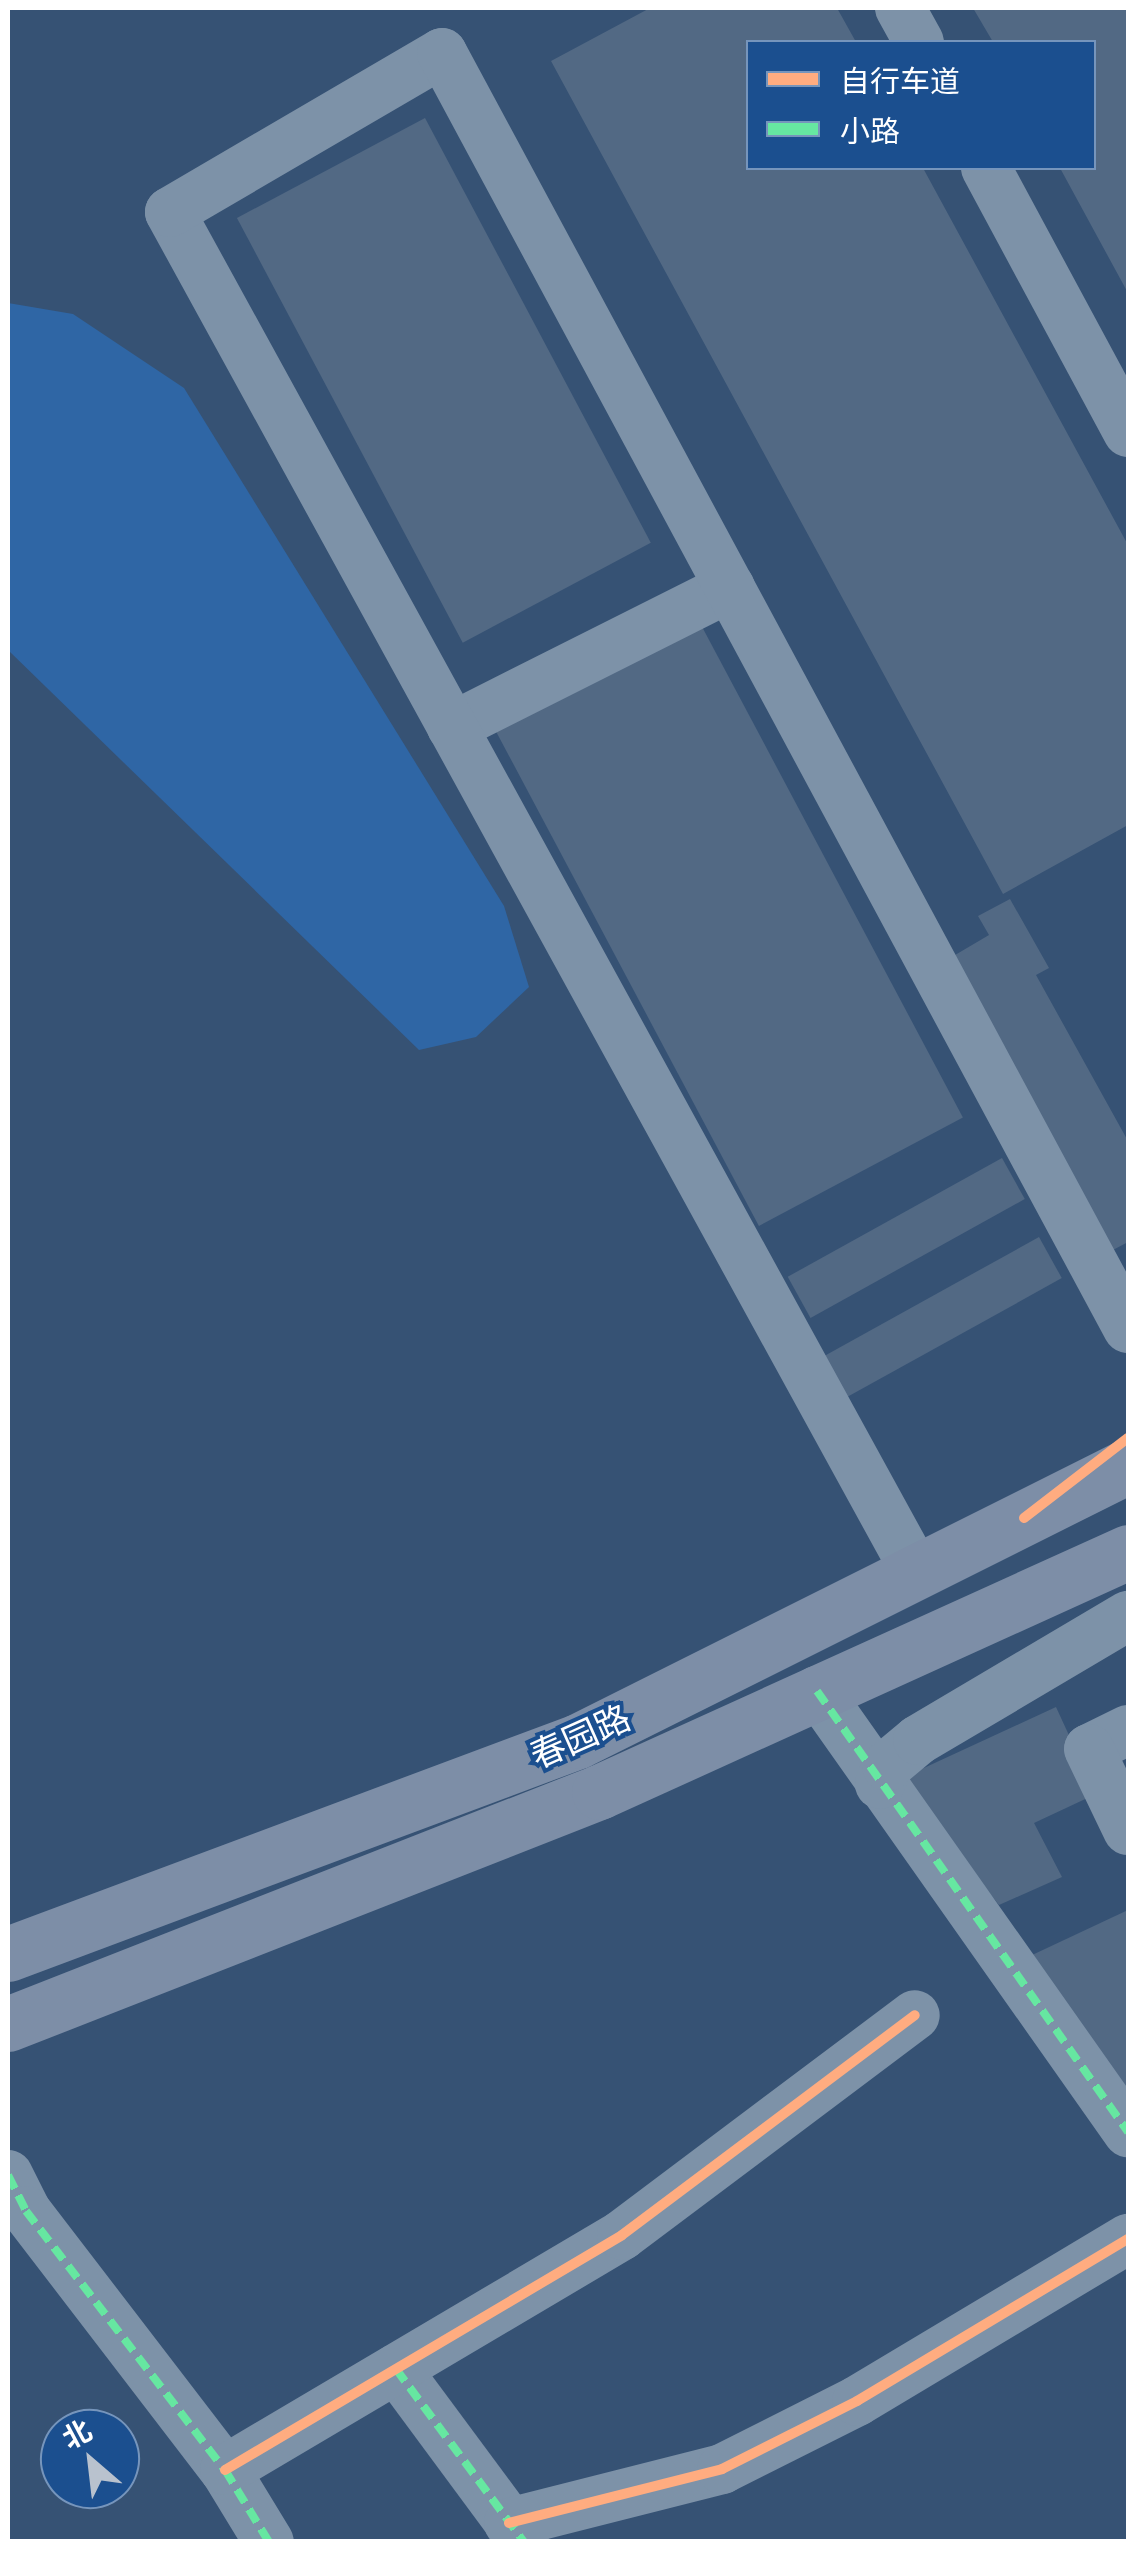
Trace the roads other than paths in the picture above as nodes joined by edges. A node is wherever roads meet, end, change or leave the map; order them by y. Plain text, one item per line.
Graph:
1 (900, 8) edge
2 (918, 40) edge
3 (987, 170) edge
4 (1128, 432) edge
5 (730, 587) junction
6 (452, 727) junction
7 (1128, 1328) edge
8 (1128, 1438) edge
9 (1128, 1466) edge
10 (1024, 1518) junction
11 (1128, 1552) edge
12 (916, 1572) junction
13 (1128, 1592) edge
14 (1032, 1598) junction
15 (1128, 1616) edge
16 (818, 1692) junction
17 (1128, 1730) edge
18 (880, 1784) junction
19 (1128, 1830) edge
20 (8, 1954) edge
21 (915, 2015) dead end
22 (8, 2024) edge
23 (1128, 2132) edge
24 (10, 2187) edge
25 (1128, 2239) edge
26 (396, 2369) junction
27 (225, 2470) junction
28 (516, 2532) edge
29 (270, 2542) edge

1 - 2 street
3 - 4 street
5 - 6 street
5 - 6 street
5 - 7 street
6 - 12 street
8 - 10 street
9 - 10 main road, 春园路
10 - 12 main road, 春园路
11 - 14 main road, 春园路
12 - 20 main road, 春园路
13 - 14 street
14 - 16 main road, 春园路
15 - 18 street
16 - 18 street
16 - 22 main road, 春园路
17 - 19 street
18 - 23 street
21 - 26 street
24 - 27 street
25 - 28 street
26 - 27 street
26 - 28 street
27 - 29 street

